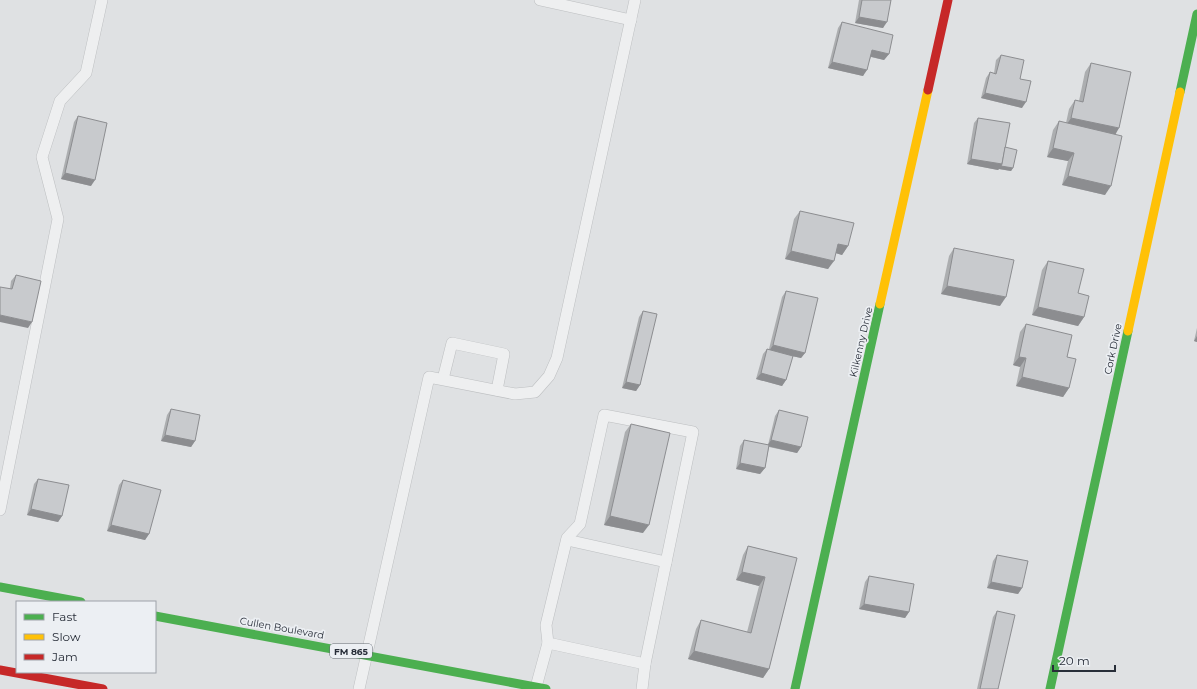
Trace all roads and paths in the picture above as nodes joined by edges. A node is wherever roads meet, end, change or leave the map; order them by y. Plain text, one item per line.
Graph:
1 (102, 0) edge
2 (540, 0) edge
3 (635, 0) edge
4 (948, 0) edge
5 (1197, 14) edge
6 (630, 20) junction
7 (443, 379) junction
8 (498, 390) junction
9 (0, 510) edge
10 (566, 540) junction
11 (666, 562) junction
12 (0, 587) edge
13 (76, 601) edge
14 (156, 616) edge
15 (548, 643) junction
16 (366, 654) junction
17 (645, 664) junction
18 (0, 670) edge
19 (16, 673) edge
20 (16, 673) edge
21 (541, 688) edge
22 (103, 689) edge
23 (359, 689) edge
24 (642, 689) edge
25 (795, 689) edge
26 (1050, 689) edge

1 - 9 lane
2 - 6 lane
3 - 6 lane
4 - 25 street, Kilkenny Drive
5 - 26 street, Cork Drive
6 - 8 lane
7 - 8 lane
7 - 8 lane
7 - 16 lane
10 - 11 lane
10 - 11 lane
10 - 15 lane
11 - 17 lane
12 - 13 street
14 - 16 street, Cullen Boulevard / FM 865
15 - 17 lane
15 - 21 lane
16 - 21 street, Cullen Boulevard / FM 865
16 - 23 lane
17 - 24 lane
18 - 19 street
20 - 22 street

